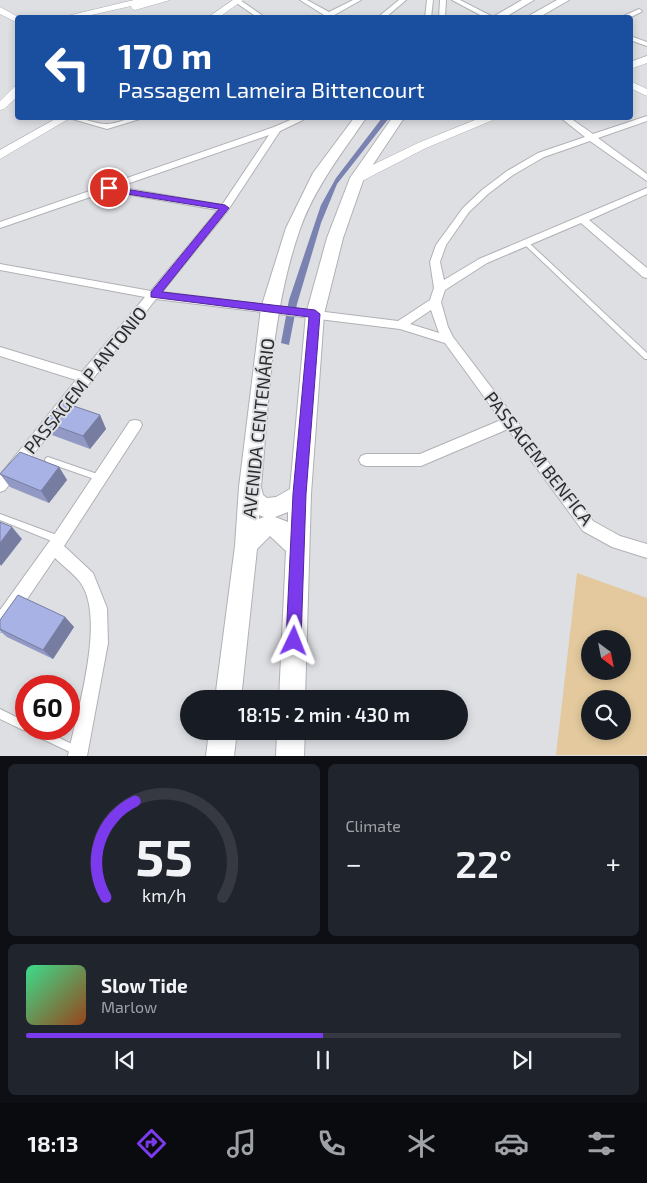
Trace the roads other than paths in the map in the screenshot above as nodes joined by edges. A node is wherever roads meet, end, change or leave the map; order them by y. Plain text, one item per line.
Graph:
1 (146, 0) edge
2 (166, 0) edge
3 (303, 0) edge
4 (358, 0) edge
5 (388, 0) edge
6 (430, 0) edge
7 (442, 0) edge
8 (455, 0) edge
9 (527, 0) edge
10 (564, 0) edge
11 (238, 1) edge
12 (400, 2) edge
13 (0, 10) edge
14 (638, 12) dead end
15 (77, 15) edge
16 (98, 15) edge
17 (216, 15) edge
18 (259, 15) edge
19 (325, 15) edge
20 (328, 15) edge
21 (384, 15) edge
22 (428, 15) edge
23 (442, 15) edge
24 (488, 15) edge
25 (500, 15) edge
26 (536, 15) edge
27 (630, 15) edge
28 (15, 18) edge
29 (633, 39) edge
30 (647, 44) edge
31 (647, 59) edge
32 (633, 65) edge
33 (633, 86) edge
34 (15, 92) edge
35 (647, 93) edge
36 (0, 107) edge
37 (647, 118) edge
38 (60, 120) edge
39 (80, 120) edge
40 (96, 120) edge
41 (132, 120) edge
42 (296, 120) edge
43 (359, 120) edge
44 (397, 120) edge
45 (484, 120) edge
46 (568, 120) edge
47 (90, 123) junction
48 (277, 129) junction
49 (592, 137) junction
50 (0, 154) edge
51 (357, 178) junction
52 (647, 178) edge
53 (109, 188) junction
54 (647, 191) edge
55 (225, 208) junction
56 (582, 219) junction
57 (0, 225) edge
58 (526, 243) junction
59 (0, 268) edge
60 (647, 274) edge
61 (440, 288) junction
62 (154, 295) junction
63 (435, 302) junction
64 (273, 308) junction
65 (311, 313) junction
66 (400, 325) junction
67 (449, 340) junction
68 (0, 351) edge
69 (647, 357) edge
70 (85, 378) junction
71 (510, 422) junction
72 (135, 426) dead end
73 (48, 460) dead end
74 (366, 460) dead end
75 (100, 478) junction
76 (0, 486) edge
77 (250, 487) junction
78 (300, 494) junction
79 (1, 517) edge
80 (57, 543) junction
81 (246, 546) junction
82 (297, 546) junction
83 (647, 551) edge
84 (0, 624) edge
85 (229, 690) edge
86 (292, 690) edge
87 (0, 714) edge
88 (15, 721) edge
89 (51, 740) edge
90 (223, 740) edge
91 (225, 740) edge
92 (291, 740) edge
93 (77, 754) edge
94 (220, 756) edge
95 (226, 756) edge
96 (290, 756) edge

1 - 15 street
2 - 16 street
3 - 19 street
4 - 20 street
5 - 12 street
6 - 22 street
7 - 23 street
8 - 24 street
9 - 25 main road
10 - 26 main road
11 - 17 street
11 - 18 street
12 - 21 street
13 - 28 street
14 - 27 street
29 - 30 street
31 - 32 street
33 - 35 street
34 - 36 street
37 - 49 street
38 - 50 street
39 - 47 street
40 - 47 street
41 - 47 street
42 - 48 street
43 - 64 main road, AVENIDA CENTENÁRIO
44 - 51 main road
45 - 51 street
46 - 49 street
48 - 53 street
48 - 55 street, PASSAGEM P ANTONIO
49 - 52 street
49 - 61 street
51 - 65 main road
53 - 55 street
53 - 57 street
54 - 56 street
55 - 62 street, PASSAGEM P ANTONIO
56 - 58 street
56 - 60 street
58 - 61 street
58 - 69 lane
59 - 62 street
61 - 63 street
62 - 64 street
62 - 70 street, PASSAGEM P ANTONIO
63 - 66 street
63 - 67 street, PASSAGEM BENFICA
64 - 65 street
64 - 77 main road, AVENIDA CENTENÁRIO
65 - 66 street
65 - 78 main road
66 - 67 street
67 - 71 street, PASSAGEM BENFICA
68 - 70 street
70 - 76 street, PASSAGEM P ANTONIO
71 - 74 street
71 - 83 street, PASSAGEM BENFICA
72 - 75 street
73 - 75 lane
75 - 80 street
77 - 78 main road
77 - 81 main road, AVENIDA CENTENÁRIO
78 - 82 main road
79 - 80 lane
80 - 84 street
80 - 93 street
81 - 82 main road
81 - 85 main road, AVENIDA CENTENÁRIO
82 - 86 main road
87 - 88 lane
89 - 93 lane
90 - 94 main road
91 - 95 main road
92 - 96 main road

